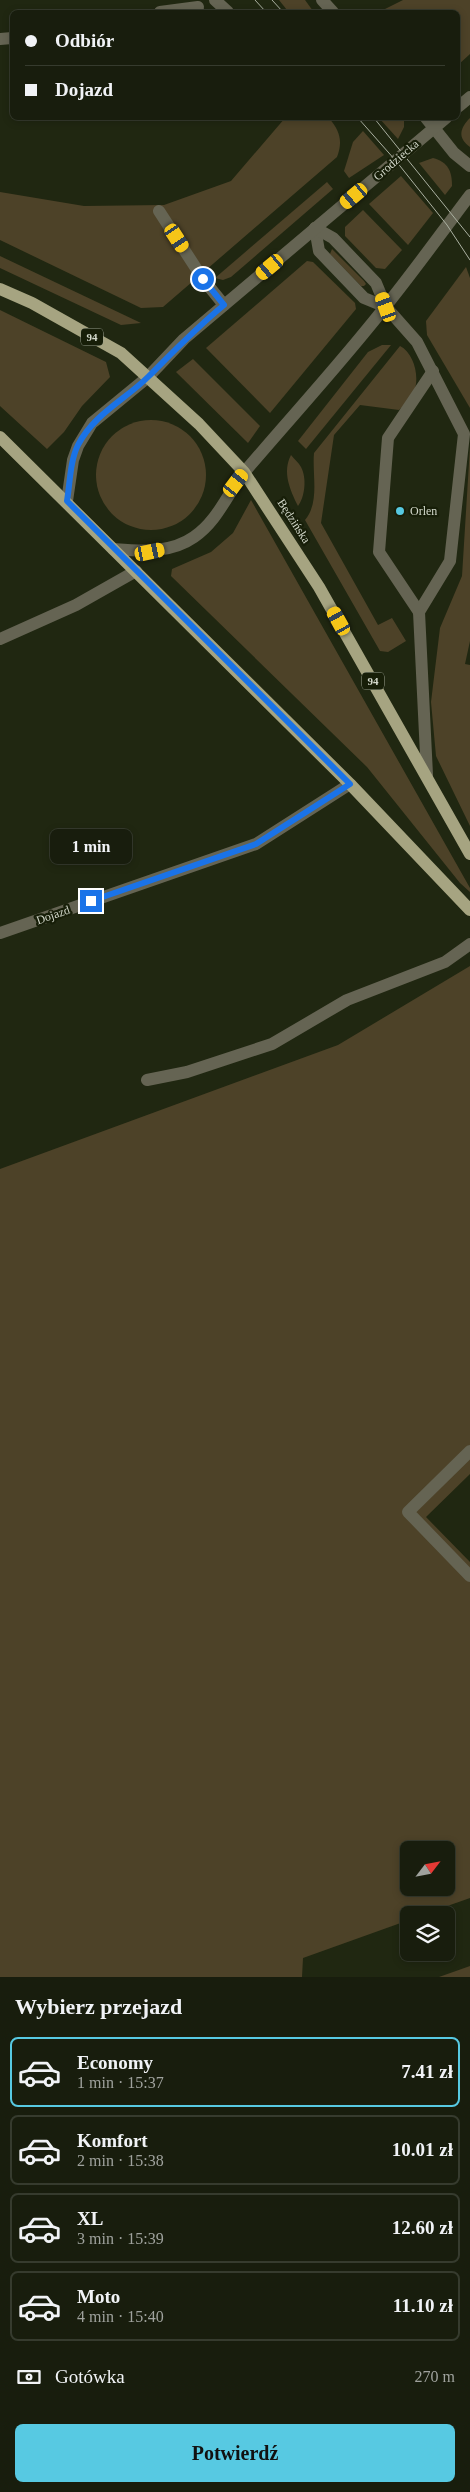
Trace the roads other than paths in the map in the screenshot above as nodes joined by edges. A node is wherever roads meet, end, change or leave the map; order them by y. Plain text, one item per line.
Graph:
1 (215, 0) edge
2 (322, 0) edge
3 (198, 7) dead end
4 (175, 10) edge
5 (226, 10) edge
6 (331, 10) edge
7 (470, 97) edge
8 (460, 105) edge
9 (430, 122) edge
10 (470, 166) edge
11 (470, 195) edge
12 (159, 211) dead end
13 (315, 228) junction
14 (0, 289) edge
15 (224, 305) junction
16 (386, 307) junction
17 (433, 371) junction
18 (148, 376) junction
19 (0, 437) edge
20 (244, 472) junction
21 (67, 501) junction
22 (113, 549) junction
23 (136, 571) junction
24 (419, 612) junction
25 (0, 638) edge
26 (427, 776) junction
27 (350, 784) junction
28 (470, 854) edge
29 (470, 910) edge
30 (0, 933) edge
31 (470, 944) edge
32 (147, 1080) dead end
33 (470, 1451) edge
34 (470, 1576) edge

1 - 5 street
2 - 6 street
3 - 4 street
7 - 8 street
9 - 10 street
9 - 13 street, Grodziecka
11 - 16 street
12 - 15 street
13 - 15 street, Grodziecka
13 - 16 street
13 - 16 street
14 - 18 main road, Będzińska / 94
15 - 18 street, Grodziecka
16 - 17 street
16 - 20 street
17 - 24 street
17 - 24 street
18 - 20 main road, Będzińska / 94
18 - 21 street, Grodziecka
19 - 21 main road
20 - 22 street
20 - 26 main road, Będzińska / 94
21 - 22 main road
22 - 23 main road
23 - 25 street
23 - 27 main road
24 - 26 street
26 - 28 main road, Będzińska / 94
27 - 29 main road
27 - 30 street, Dojazd
31 - 32 street
33 - 34 street

